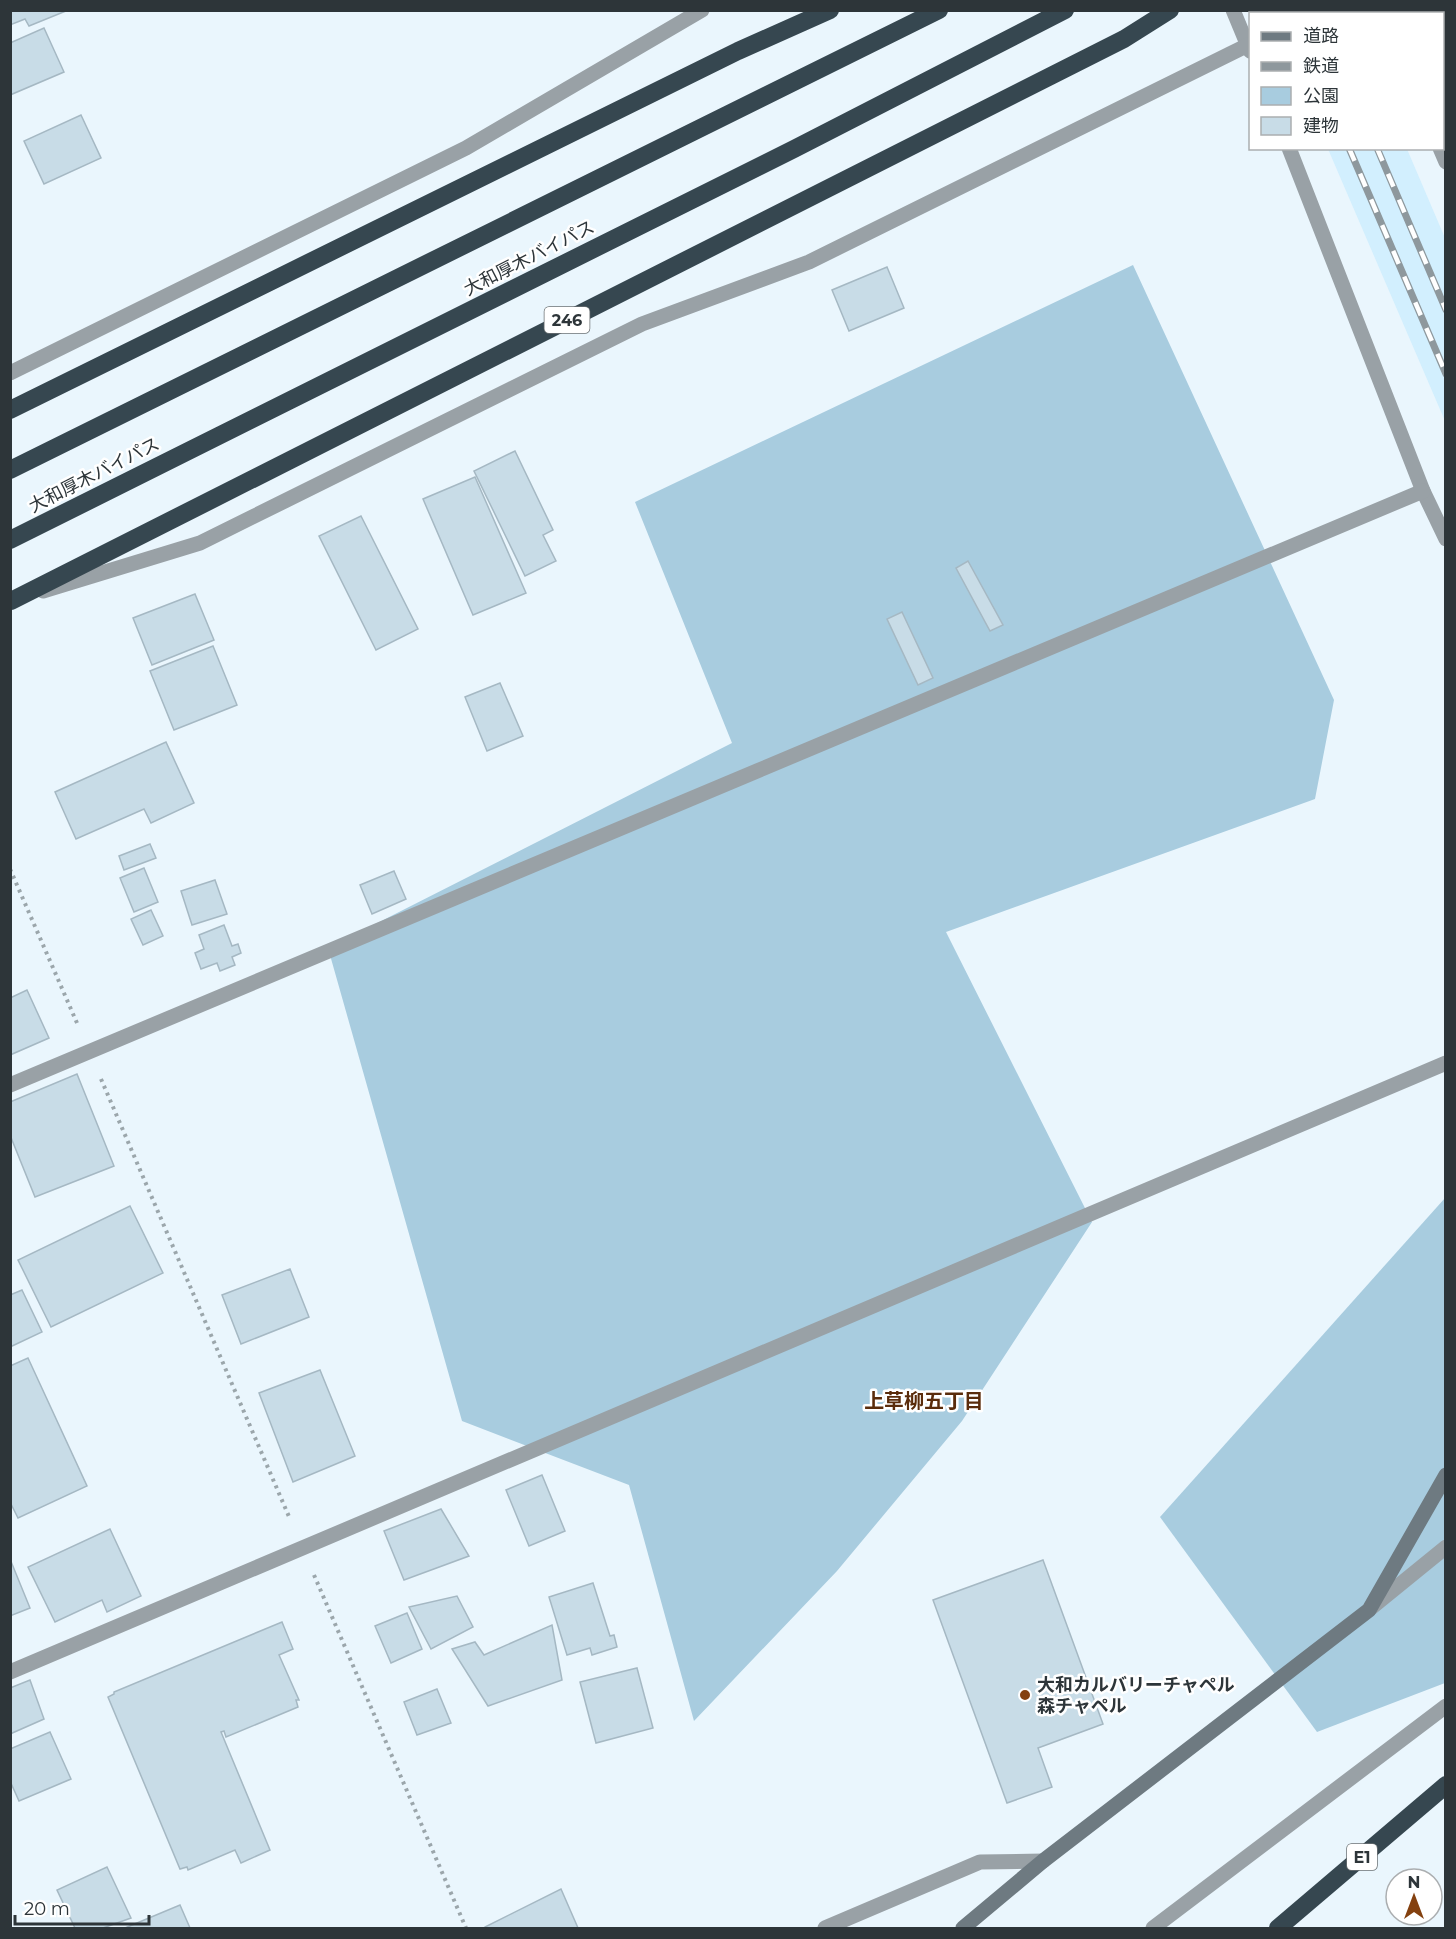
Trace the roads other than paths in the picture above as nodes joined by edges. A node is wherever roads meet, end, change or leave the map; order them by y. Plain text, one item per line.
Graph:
1 (702, 10) edge
2 (830, 10) edge
3 (939, 10) edge
4 (1065, 10) edge
5 (1170, 10) edge
6 (1234, 12) edge
7 (1249, 46) edge
8 (1249, 48) edge
9 (1290, 150) edge
10 (10, 373) edge
11 (10, 410) edge
12 (10, 470) edge
13 (1424, 490) junction
14 (1446, 539) edge
15 (10, 540) edge
16 (11, 601) edge
17 (1446, 1063) edge
18 (10, 1084) edge
19 (1446, 1475) edge
20 (1446, 1547) edge
21 (1369, 1610) junction
22 (10, 1672) edge
23 (1446, 1706) edge
24 (1446, 1785) edge
25 (1043, 1861) junction
26 (825, 1929) edge
27 (963, 1929) edge
28 (1153, 1929) edge
29 (1278, 1929) edge

1 - 10 street
2 - 11 highway
3 - 12 highway
4 - 15 highway, 大和厚木バイパス
5 - 16 highway, 246
6 - 7 street
8 - 16 street
9 - 13 street
13 - 14 street
13 - 18 street
17 - 22 street
19 - 21 street
20 - 21 street
21 - 25 street
23 - 28 street
24 - 29 highway, E1
25 - 26 street
25 - 27 street

